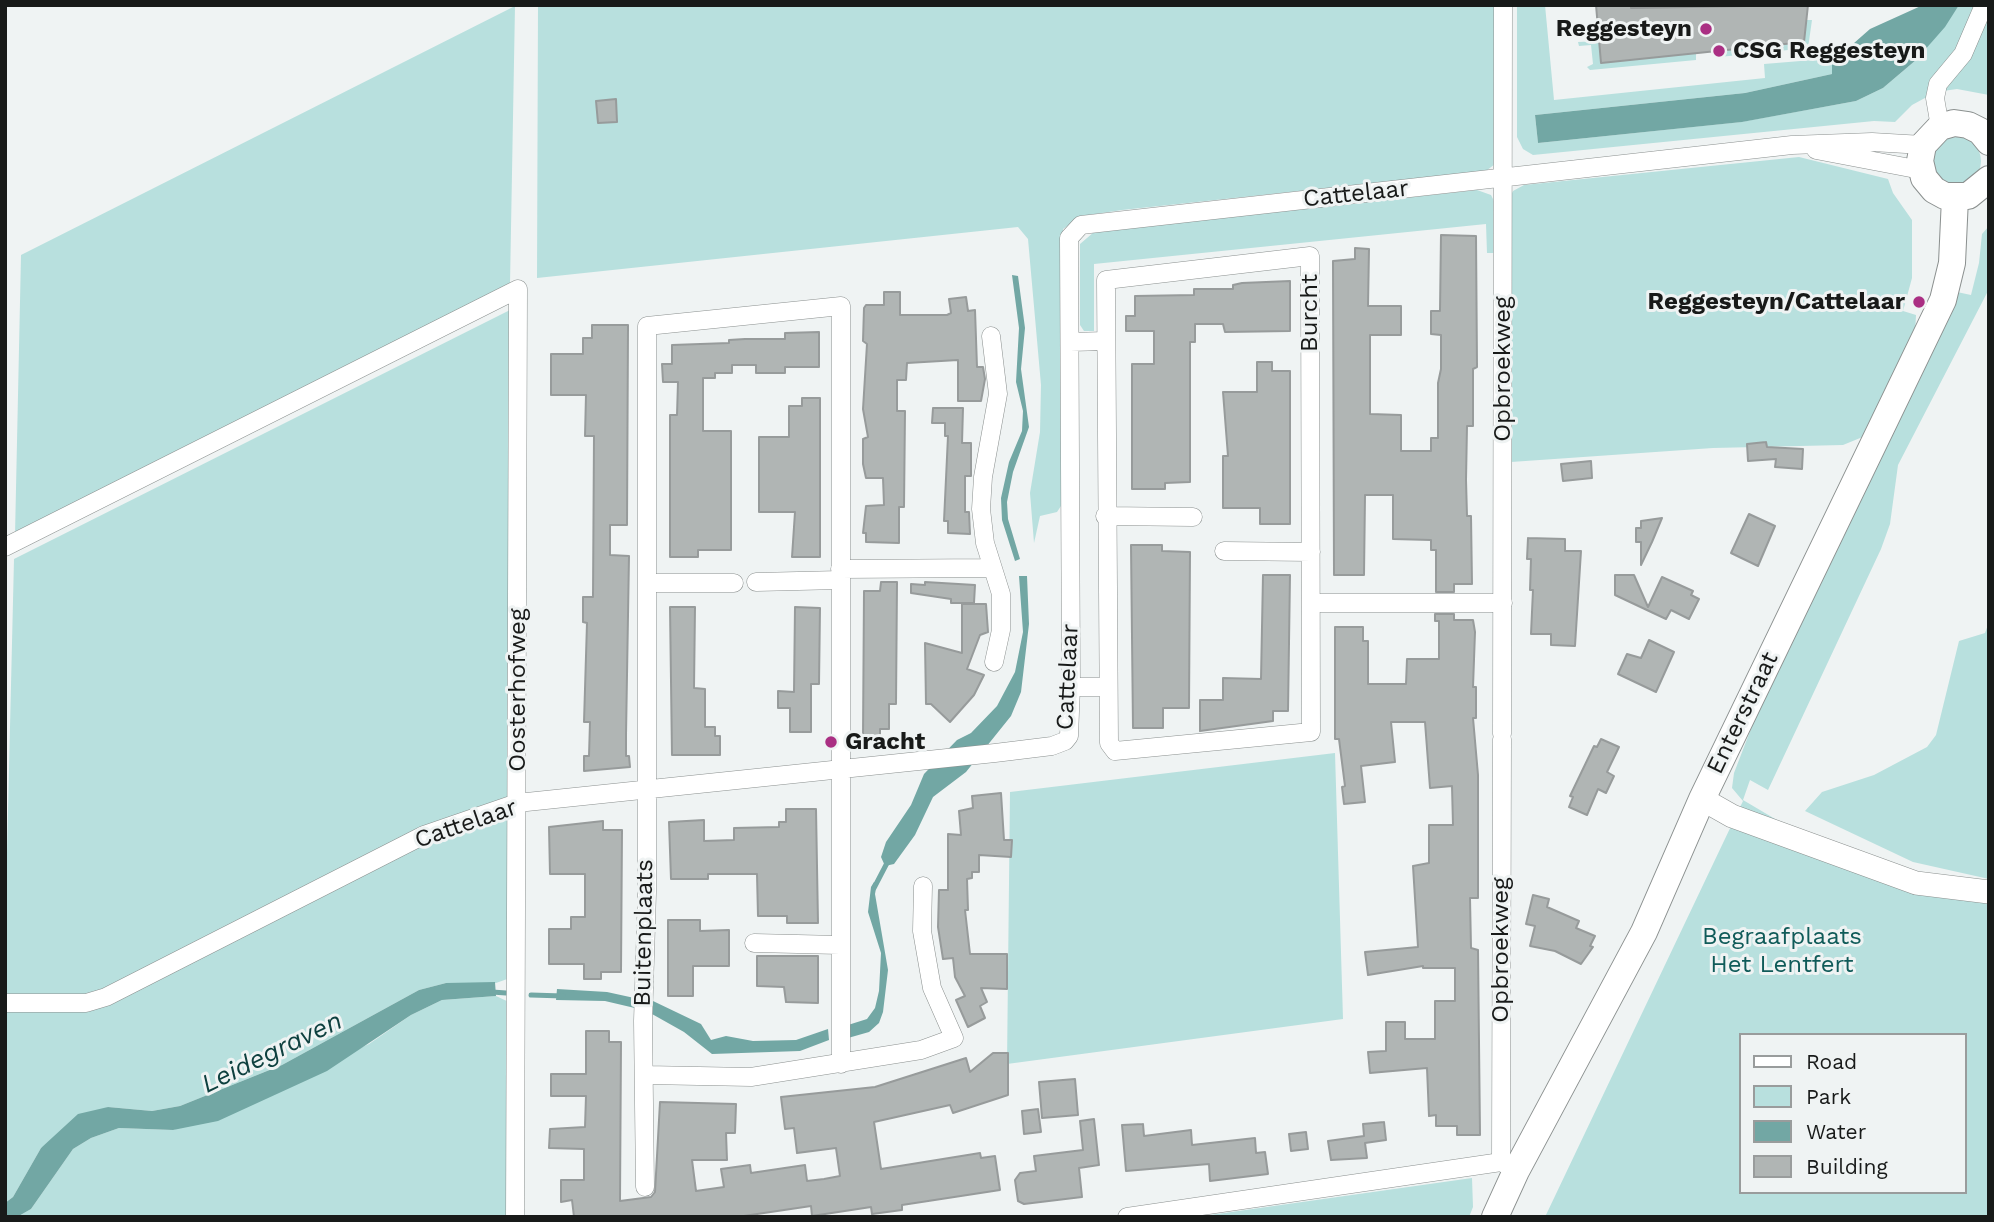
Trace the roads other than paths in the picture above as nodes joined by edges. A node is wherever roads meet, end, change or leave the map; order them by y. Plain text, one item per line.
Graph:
1 (1503, 5) edge
2 (1984, 5) edge
3 (1986, 131) edge
4 (1792, 145) junction
5 (1928, 147) junction
6 (1502, 178) junction
7 (1989, 179) edge
8 (1955, 198) junction
9 (991, 336) dead end
10 (1106, 341) junction
11 (1070, 342) junction
12 (1105, 516) junction
13 (1193, 517) dead end
14 (5, 547) edge
15 (1224, 551) dead end
16 (1311, 552) junction
17 (992, 568) junction
18 (840, 575) junction
19 (756, 582) dead end
20 (648, 583) junction
21 (734, 583) dead end
22 (1312, 603) junction
23 (1503, 603) junction
24 (994, 662) dead end
25 (1071, 687) junction
26 (1108, 687) junction
27 (840, 770) junction
28 (645, 791) junction
29 (1702, 799) junction
30 (517, 803) junction
31 (923, 886) dead end
32 (1989, 892) edge
33 (754, 943) dead end
34 (840, 945) junction
35 (5, 1003) edge
36 (841, 1065) junction
37 (646, 1075) junction
38 (1508, 1166) junction
39 (645, 1187) dead end
40 (515, 1217) edge
41 (1127, 1217) edge
42 (1495, 1217) edge

1 - 6 street, Opbroekweg
2 - 5 street
3 - 5 main road
4 - 5 street, Cattelaar
4 - 5 street, Cattelaar
4 - 6 street, Cattelaar
5 - 8 main road
6 - 11 street, Cattelaar
6 - 23 street, Opbroekweg
7 - 8 main road
8 - 29 main road, Enterstraat
9 - 17 street
10 - 11 street
10 - 12 street, Burcht
10 - 16 street, Burcht
11 - 25 street, Cattelaar
12 - 13 street
12 - 26 street, Burcht
14 - 30 street, Oosterhofweg
15 - 16 street
16 - 22 street, Burcht
17 - 18 street
17 - 24 street
18 - 19 street
18 - 20 street
18 - 27 street
20 - 21 street
20 - 28 street
22 - 23 street
22 - 26 street, Burcht
23 - 38 street, Opbroekweg
25 - 26 street
25 - 27 street, Cattelaar
27 - 28 street, Cattelaar
27 - 34 street
28 - 30 street, Cattelaar
28 - 37 street, Buitenplaats
29 - 32 street
29 - 38 main road, Enterstraat
30 - 35 street, Cattelaar
30 - 40 street, Oosterhofweg
31 - 36 street
33 - 34 street
34 - 36 street
36 - 37 street
37 - 39 street, Buitenplaats
38 - 41 street
38 - 42 main road, Enterstraat

